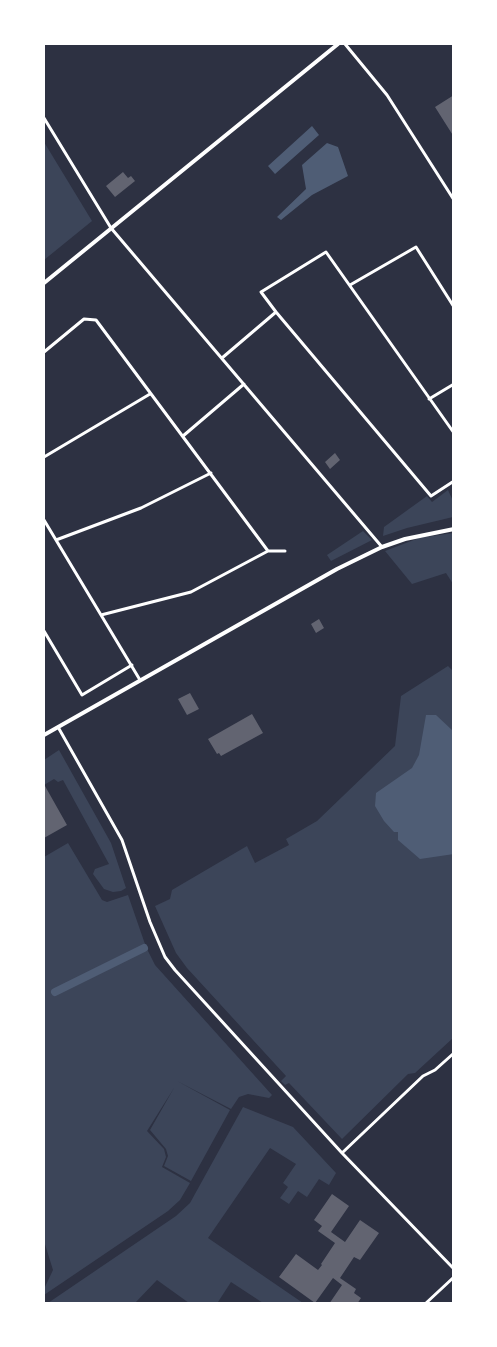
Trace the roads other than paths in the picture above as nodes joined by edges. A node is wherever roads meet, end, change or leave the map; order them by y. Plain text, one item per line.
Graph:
1 (338, 44) edge
2 (345, 44) edge
3 (44, 118) edge
4 (453, 200) edge
5 (111, 228) junction
6 (44, 283) edge
7 (350, 285) junction
8 (453, 307) edge
9 (276, 312) junction
10 (44, 352) edge
11 (222, 358) junction
12 (244, 384) junction
13 (453, 384) edge
14 (150, 393) junction
15 (429, 399) junction
16 (453, 433) edge
17 (183, 436) junction
18 (44, 457) edge
19 (211, 473) junction
20 (453, 481) edge
21 (44, 520) edge
22 (453, 529) edge
23 (56, 540) junction
24 (382, 547) junction
25 (268, 551) junction
26 (285, 551) dead end
27 (101, 615) junction
28 (44, 631) edge
29 (46, 639) edge
30 (132, 665) junction
31 (140, 680) junction
32 (58, 727) junction
33 (44, 735) edge
34 (453, 1053) edge
35 (342, 1153) junction
36 (453, 1269) edge
37 (453, 1278) edge
38 (425, 1304) edge

1 - 5 street
2 - 4 street
3 - 5 street
5 - 6 street
5 - 11 street
7 - 8 street
7 - 9 street
7 - 15 street
9 - 11 street
9 - 20 street
10 - 14 street
11 - 12 street
12 - 17 street
12 - 24 street
13 - 15 street
14 - 17 street
14 - 18 street
15 - 16 street
17 - 19 street
19 - 23 street
19 - 25 street
21 - 23 street
22 - 24 street
23 - 27 street
24 - 31 street
25 - 26 street
25 - 27 street
27 - 30 street
28 - 29 street
29 - 30 street
30 - 31 street
31 - 32 street
32 - 33 street
32 - 35 street
34 - 35 street
35 - 36 street
37 - 38 street

